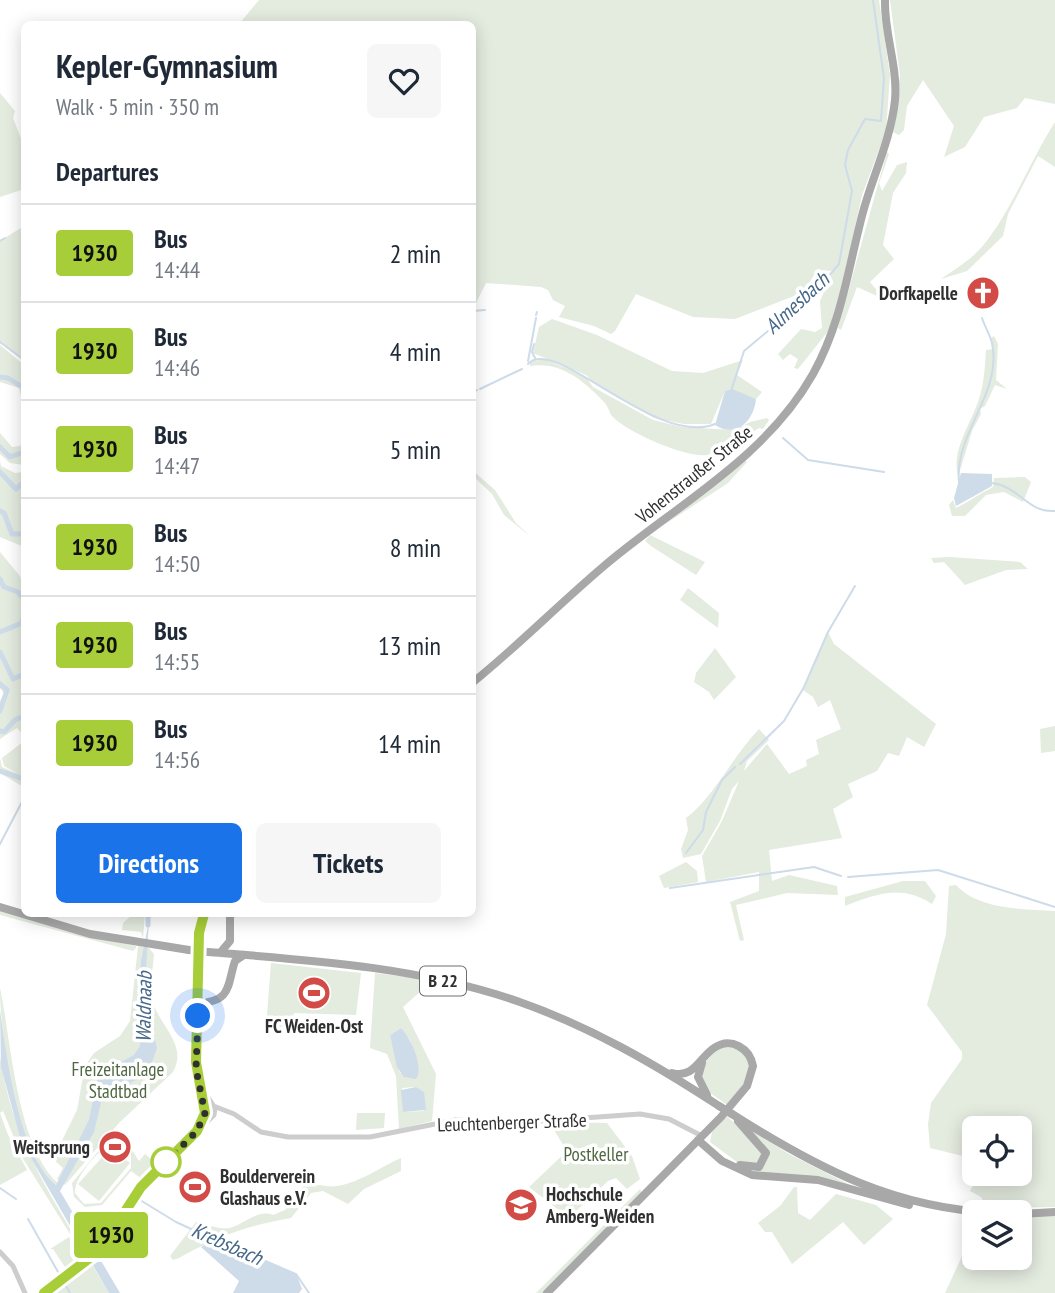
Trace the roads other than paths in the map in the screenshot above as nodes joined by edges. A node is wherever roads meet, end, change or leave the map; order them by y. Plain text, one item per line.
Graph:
1 (885, 0) edge
2 (476, 679) edge
3 (0, 907) edge
4 (21, 914) edge
5 (31, 917) edge
6 (203, 917) edge
7 (230, 917) edge
8 (230, 941) junction
9 (220, 953) junction
10 (244, 955) junction
11 (233, 967) junction
12 (198, 1003) junction
13 (705, 1057) junction
14 (657, 1067) junction
15 (202, 1087) junction
16 (717, 1105) junction
17 (214, 1106) junction
18 (206, 1110) junction
19 (226, 1111) junction
20 (214, 1115) junction
21 (734, 1115) junction
22 (678, 1123) junction
23 (713, 1125) junction
24 (197, 1131) junction
25 (694, 1132) junction
26 (700, 1138) junction
27 (709, 1150) junction
28 (684, 1155) junction
29 (936, 1206) junction
30 (962, 1209) edge
31 (1055, 1212) edge
32 (1032, 1213) edge
33 (0, 1252) edge
34 (25, 1293) edge
35 (44, 1293) edge
36 (547, 1293) edge

1 - 2 main road, Vohenstraußer Straße
3 - 4 main road, B 22, bridge
5 - 9 main road, B 22, bridge
6 - 12 main road
7 - 8 main road
8 - 9 main road
8 - 10 main road
9 - 10 main road, B 22
9 - 11 main road
10 - 11 main road
10 - 14 main road, B 22
11 - 12 main road
12 - 15 street
13 - 14 main road, B 22
13 - 16 main road, B 22
13 - 23 main road, B 22
14 - 16 main road, B 22
15 - 17 street
15 - 18 street
16 - 21 main road, B 22, bridge
17 - 18 street
17 - 19 street, Leuchtenberger Straße
17 - 20 street
18 - 20 street
18 - 24 street
19 - 20 street
19 - 22 street, Leuchtenberger Straße
20 - 24 street
21 - 26 main road
21 - 29 main road, B 22
22 - 25 street, Leuchtenberger Straße
22 - 26 street, Leuchtenberger Straße
23 - 25 street
23 - 26 main road
24 - 35 street
25 - 26 street, Leuchtenberger Straße
26 - 27 main road
26 - 28 main road
27 - 28 main road
27 - 29 main road
28 - 36 main road
29 - 30 main road, B 22
31 - 32 main road
33 - 34 street

